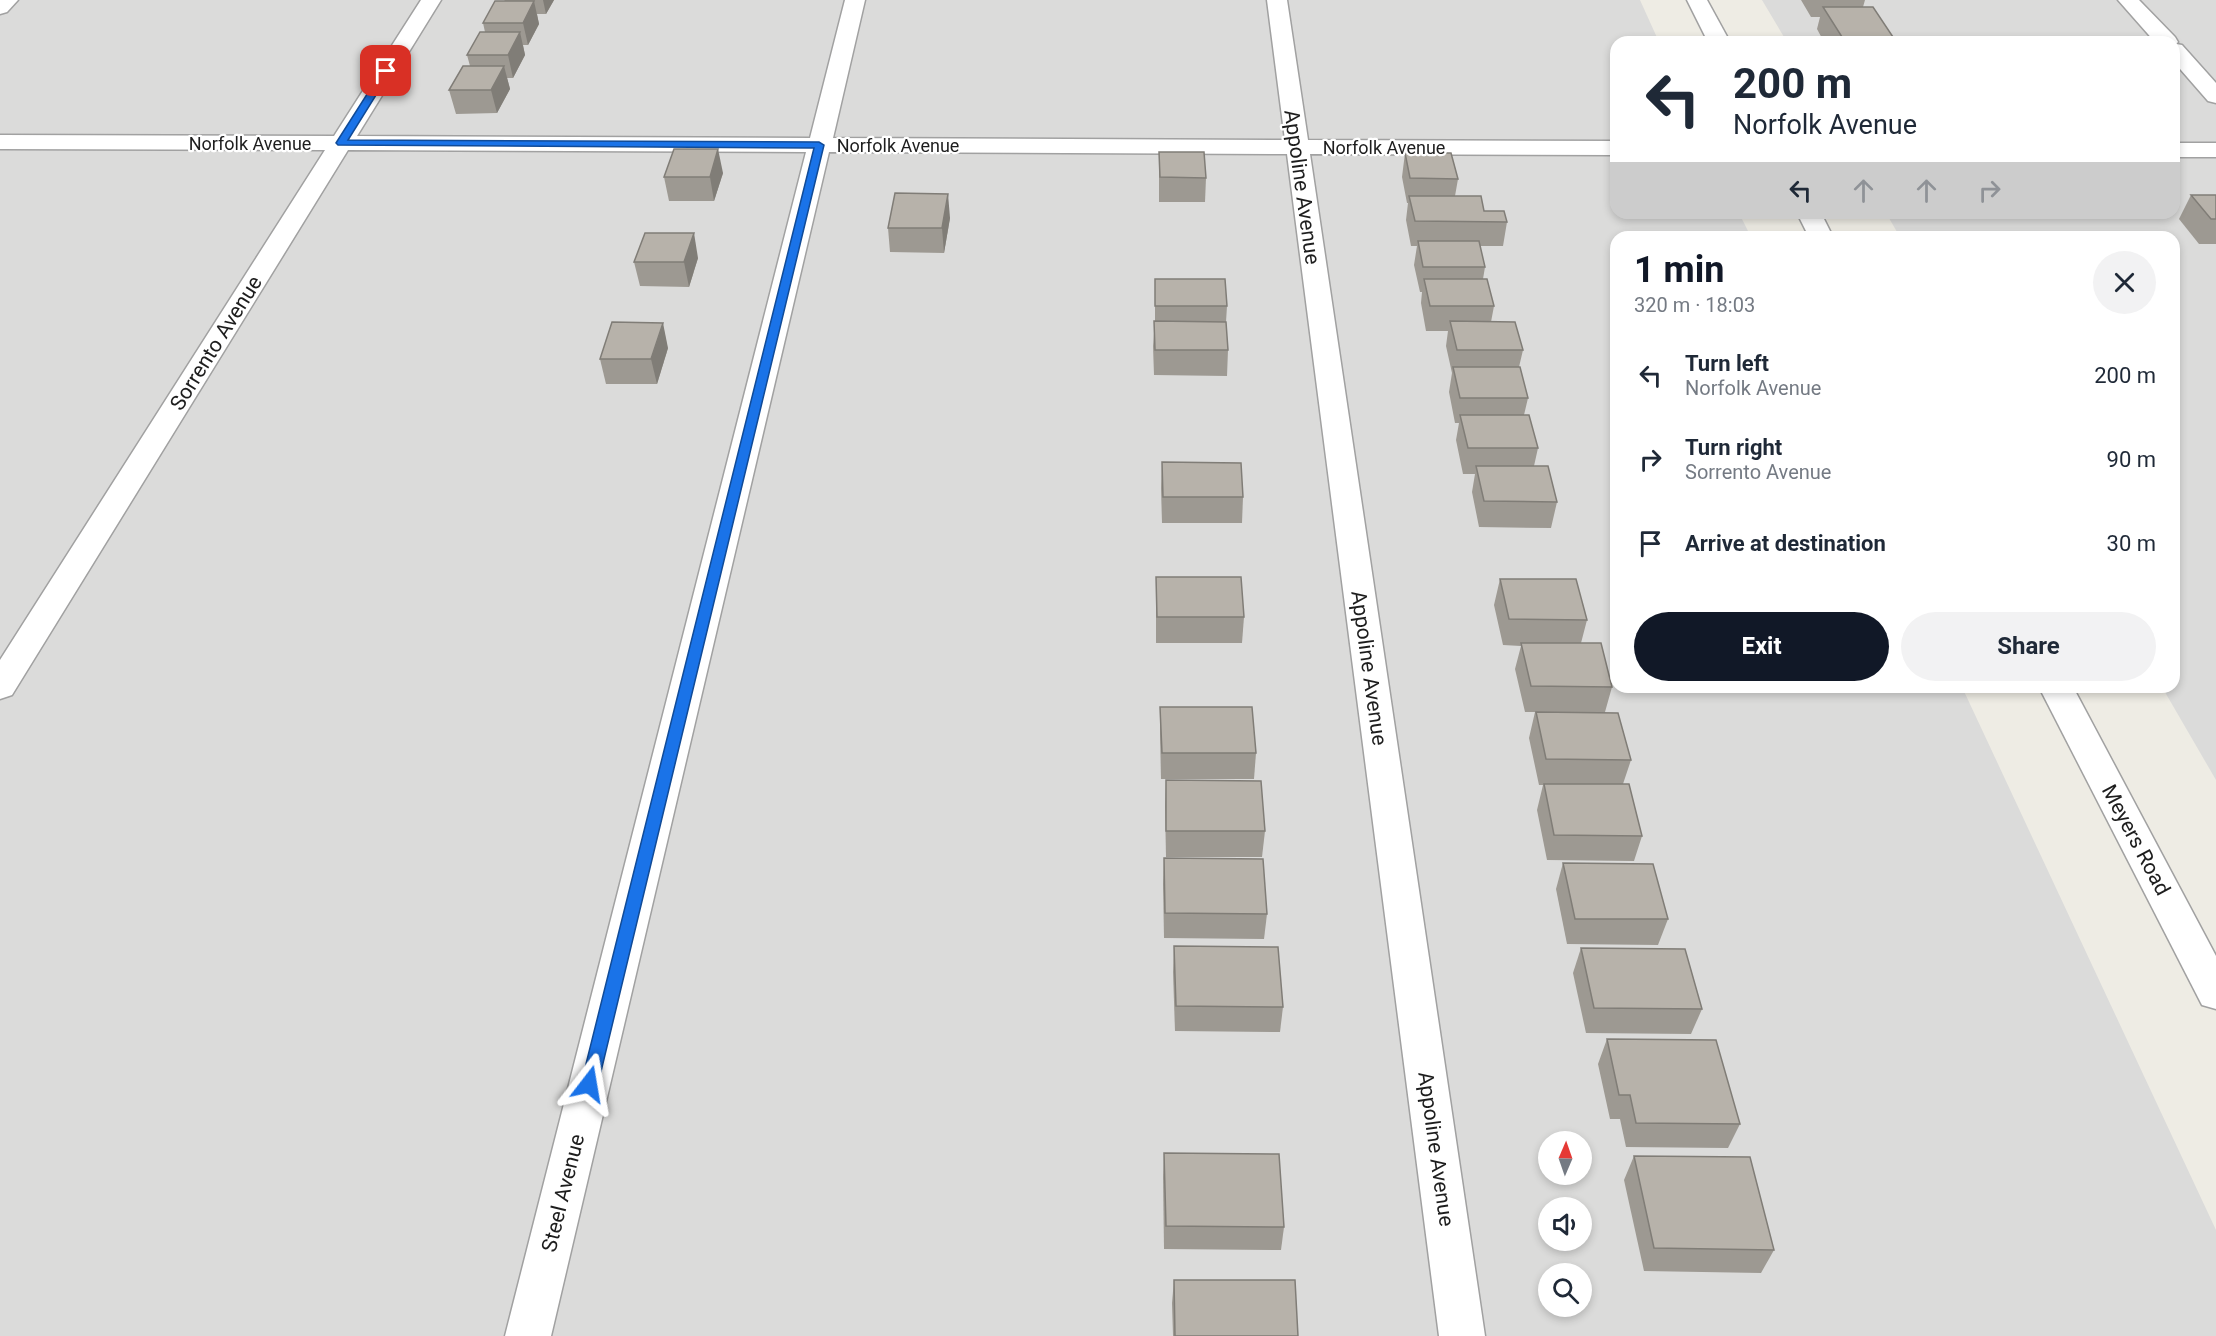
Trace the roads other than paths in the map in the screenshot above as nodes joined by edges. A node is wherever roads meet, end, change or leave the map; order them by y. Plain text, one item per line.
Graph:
1 (8, 0) edge
2 (431, 0) edge
3 (855, 0) edge
4 (1277, 0) edge
5 (1697, 0) edge
6 (2128, 0) edge
7 (0, 8) edge
8 (1716, 36) edge
9 (2161, 36) edge
10 (2180, 57) edge
11 (2216, 96) edge
12 (0, 142) edge
13 (341, 143) junction
14 (819, 145) junction
15 (1297, 147) junction
16 (1610, 148) edge
17 (2180, 150) edge
18 (2216, 150) edge
19 (0, 687) edge
20 (2059, 693) edge
21 (2216, 993) edge
22 (528, 1336) edge
23 (1462, 1336) edge

1 - 7 street
2 - 13 street, Sorrento Avenue
3 - 14 street, Steel Avenue
4 - 15 street, Appoline Avenue
5 - 8 street
6 - 9 street
10 - 11 street
12 - 13 street, Norfolk Avenue
13 - 14 street, Norfolk Avenue
13 - 19 street, Sorrento Avenue
14 - 15 street, Norfolk Avenue
14 - 22 street, Steel Avenue
15 - 16 street, Norfolk Avenue
15 - 23 street, Appoline Avenue
17 - 18 street
20 - 21 street, Meyers Road

